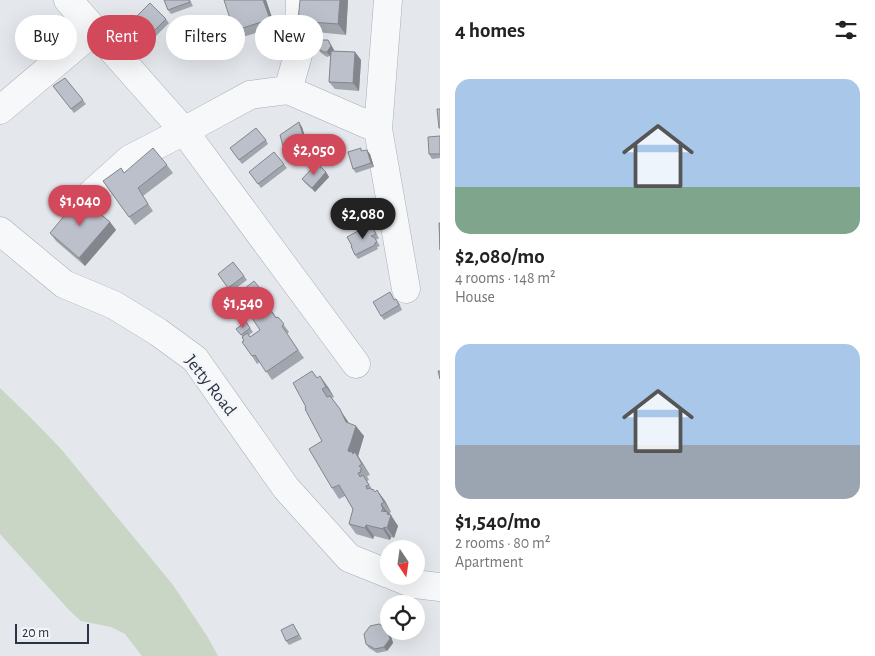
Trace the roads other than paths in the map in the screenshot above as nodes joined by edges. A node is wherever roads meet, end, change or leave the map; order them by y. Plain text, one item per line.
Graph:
1 (68, 0) edge
2 (300, 0) edge
3 (388, 0) edge
4 (87, 22) edge
5 (87, 36) edge
6 (121, 60) edge
7 (288, 90) junction
8 (0, 110) edge
9 (378, 130) junction
10 (184, 131) junction
11 (89, 196) dead end
12 (0, 231) edge
13 (406, 290) dead end
14 (356, 364) dead end
15 (380, 570) edge
16 (423, 585) edge
17 (440, 587) edge

1 - 4 lane
2 - 7 lane
3 - 9 lane
5 - 8 lane
6 - 10 lane
7 - 9 lane
7 - 10 lane
9 - 13 lane
10 - 11 lane
10 - 14 lane
12 - 15 lane, Jetty Road
16 - 17 lane

